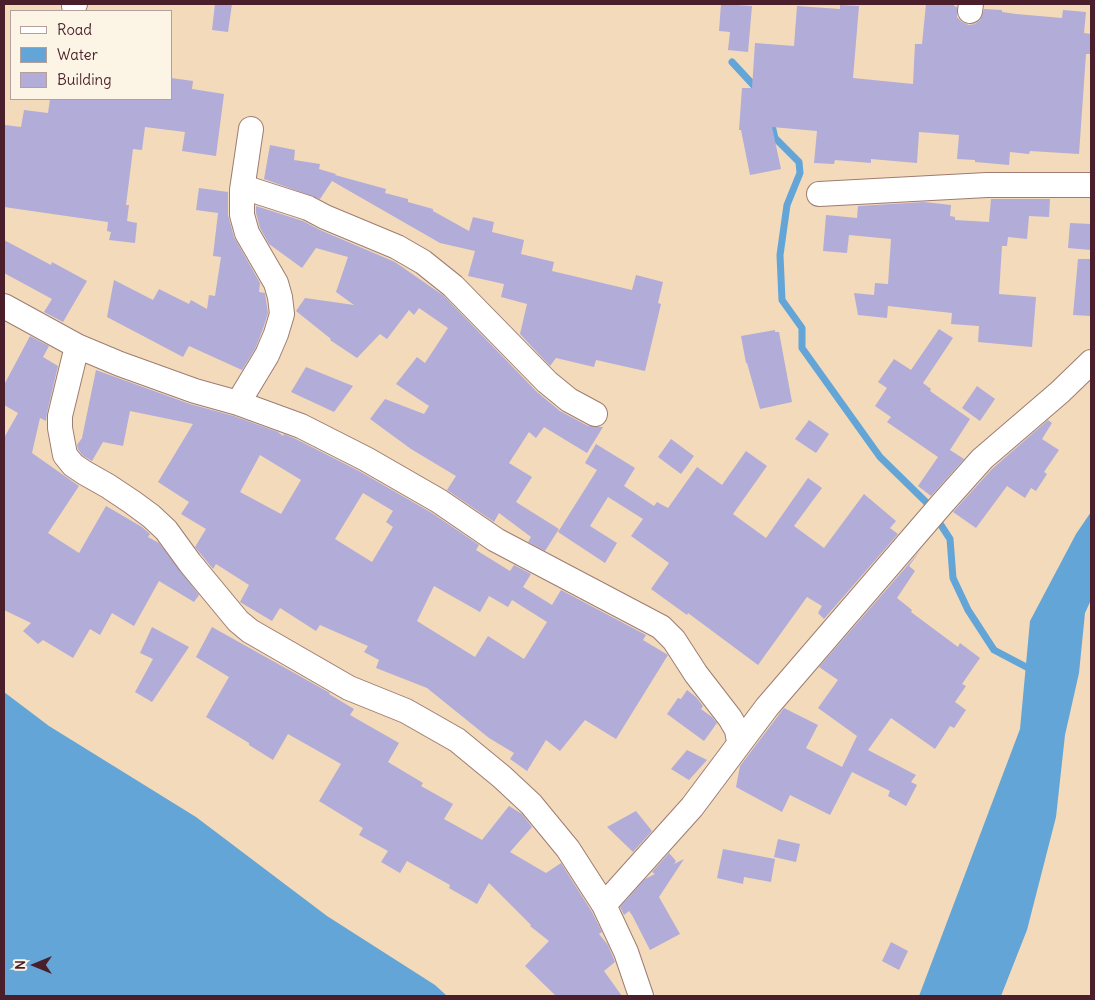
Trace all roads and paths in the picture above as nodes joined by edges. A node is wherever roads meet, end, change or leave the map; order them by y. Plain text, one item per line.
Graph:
1 (250, 128) dead end
2 (1091, 185) edge
3 (243, 186) junction
4 (819, 194) dead end
5 (4, 306) edge
6 (78, 346) junction
7 (1091, 362) edge
8 (238, 403) junction
9 (595, 414) dead end
10 (739, 742) junction
11 (604, 905) junction
12 (641, 996) edge

1 - 3 street
2 - 4 street
3 - 8 street
3 - 9 street
5 - 6 street
6 - 8 street
6 - 11 street
7 - 10 street
8 - 10 street
10 - 11 street
11 - 12 street

